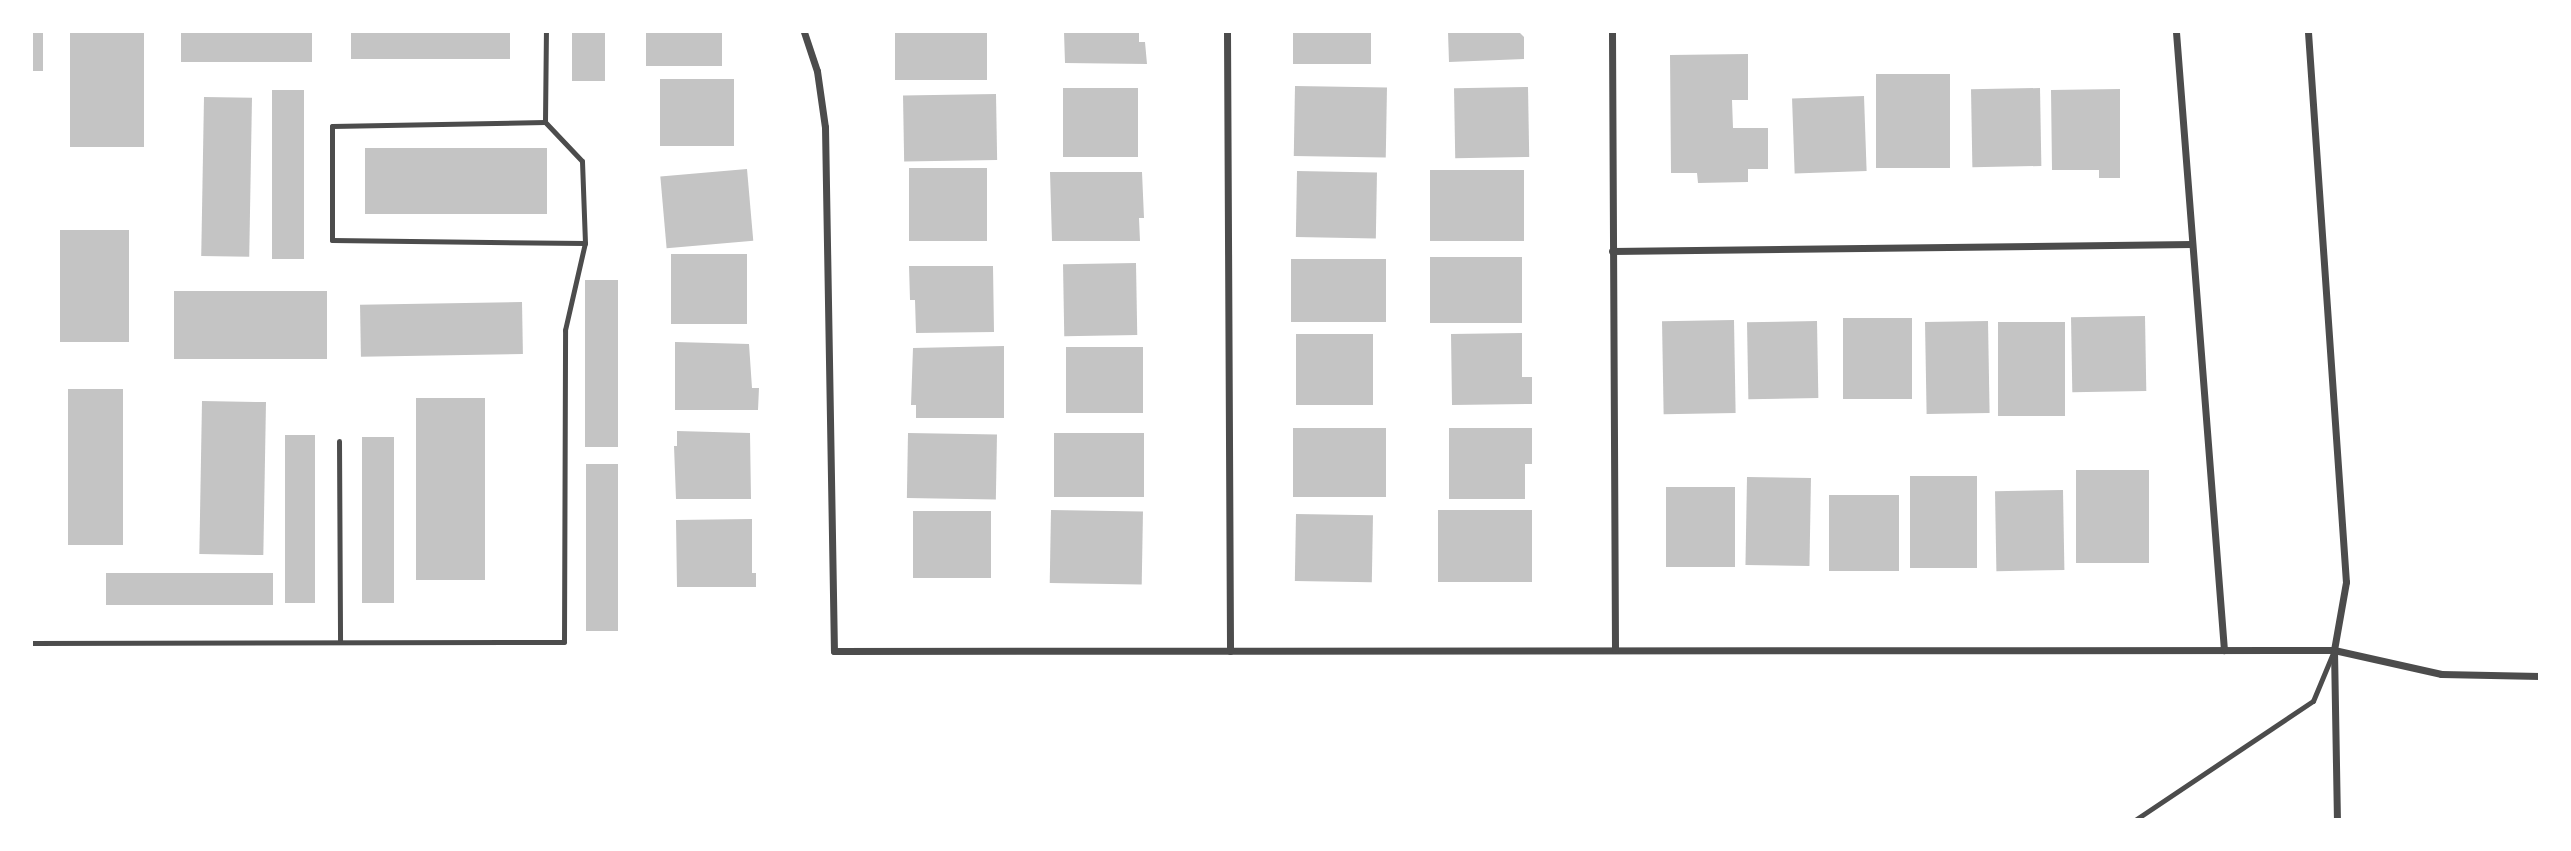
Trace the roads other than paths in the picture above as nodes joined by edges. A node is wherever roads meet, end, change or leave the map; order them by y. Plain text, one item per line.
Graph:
1 (546, 32) edge
2 (804, 32) edge
3 (1227, 32) edge
4 (1612, 32) edge
5 (2176, 32) edge
6 (2308, 32) edge
7 (545, 122) junction
8 (584, 243) junction
9 (2192, 244) junction
10 (1612, 251) junction
11 (338, 441) dead end
12 (340, 642) junction
13 (32, 643) edge
14 (1615, 650) junction
15 (2224, 650) junction
16 (2334, 650) junction
17 (1230, 651) junction
18 (2539, 676) edge
19 (2135, 820) edge
20 (2337, 820) edge

1 - 7 lane
2 - 17 street
3 - 17 street
4 - 10 street
5 - 9 street
6 - 16 street
7 - 8 lane
7 - 8 lane
8 - 12 lane
9 - 10 street
9 - 15 street
10 - 14 street
11 - 12 lane
12 - 13 lane
14 - 15 street
14 - 17 street
15 - 16 street
16 - 18 street
16 - 19 lane
16 - 20 street

